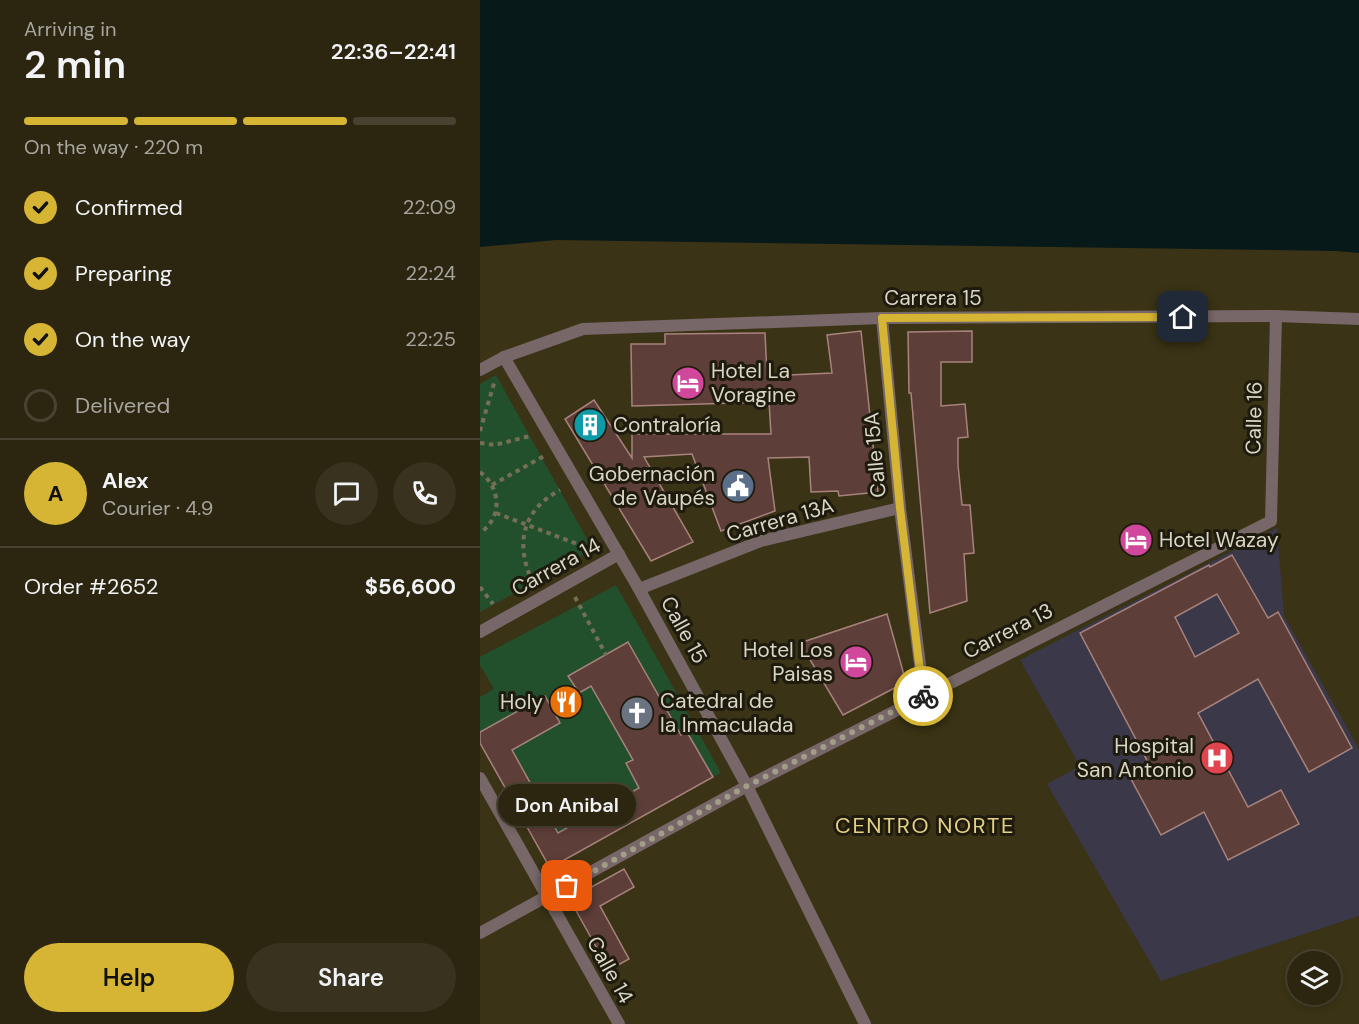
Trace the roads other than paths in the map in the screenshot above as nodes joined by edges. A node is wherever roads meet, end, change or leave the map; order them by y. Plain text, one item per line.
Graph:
1 (1276, 316) junction
2 (882, 318) junction
3 (1359, 319) edge
4 (504, 357) junction
5 (480, 370) edge
6 (900, 508) junction
7 (1271, 521) joint
8 (619, 554) junction
9 (639, 589) junction
10 (480, 632) edge
11 (924, 696) junction
12 (480, 778) edge
13 (747, 786) junction
14 (547, 897) junction
15 (480, 933) edge
16 (619, 1024) edge
17 (866, 1024) edge

1 - 2 street, Carrera 15
1 - 3 street, Carrera 15
1 - 7 street, Calle 16
2 - 4 street, Carrera 15
2 - 6 street, Calle 15A
4 - 5 street, Carrera 15
4 - 8 street, Calle 15
6 - 9 street, Carrera 13A
6 - 11 street, Calle 15A
7 - 11 street, Carrera 13
8 - 9 street, Calle 15
8 - 10 street, Carrera 14
9 - 13 street, Calle 15
11 - 13 street, Carrera 13
12 - 14 street, Calle 14
13 - 14 street, Carrera 13
13 - 17 street, Calle 15
14 - 15 street, Carrera 13
14 - 16 street, Calle 14

